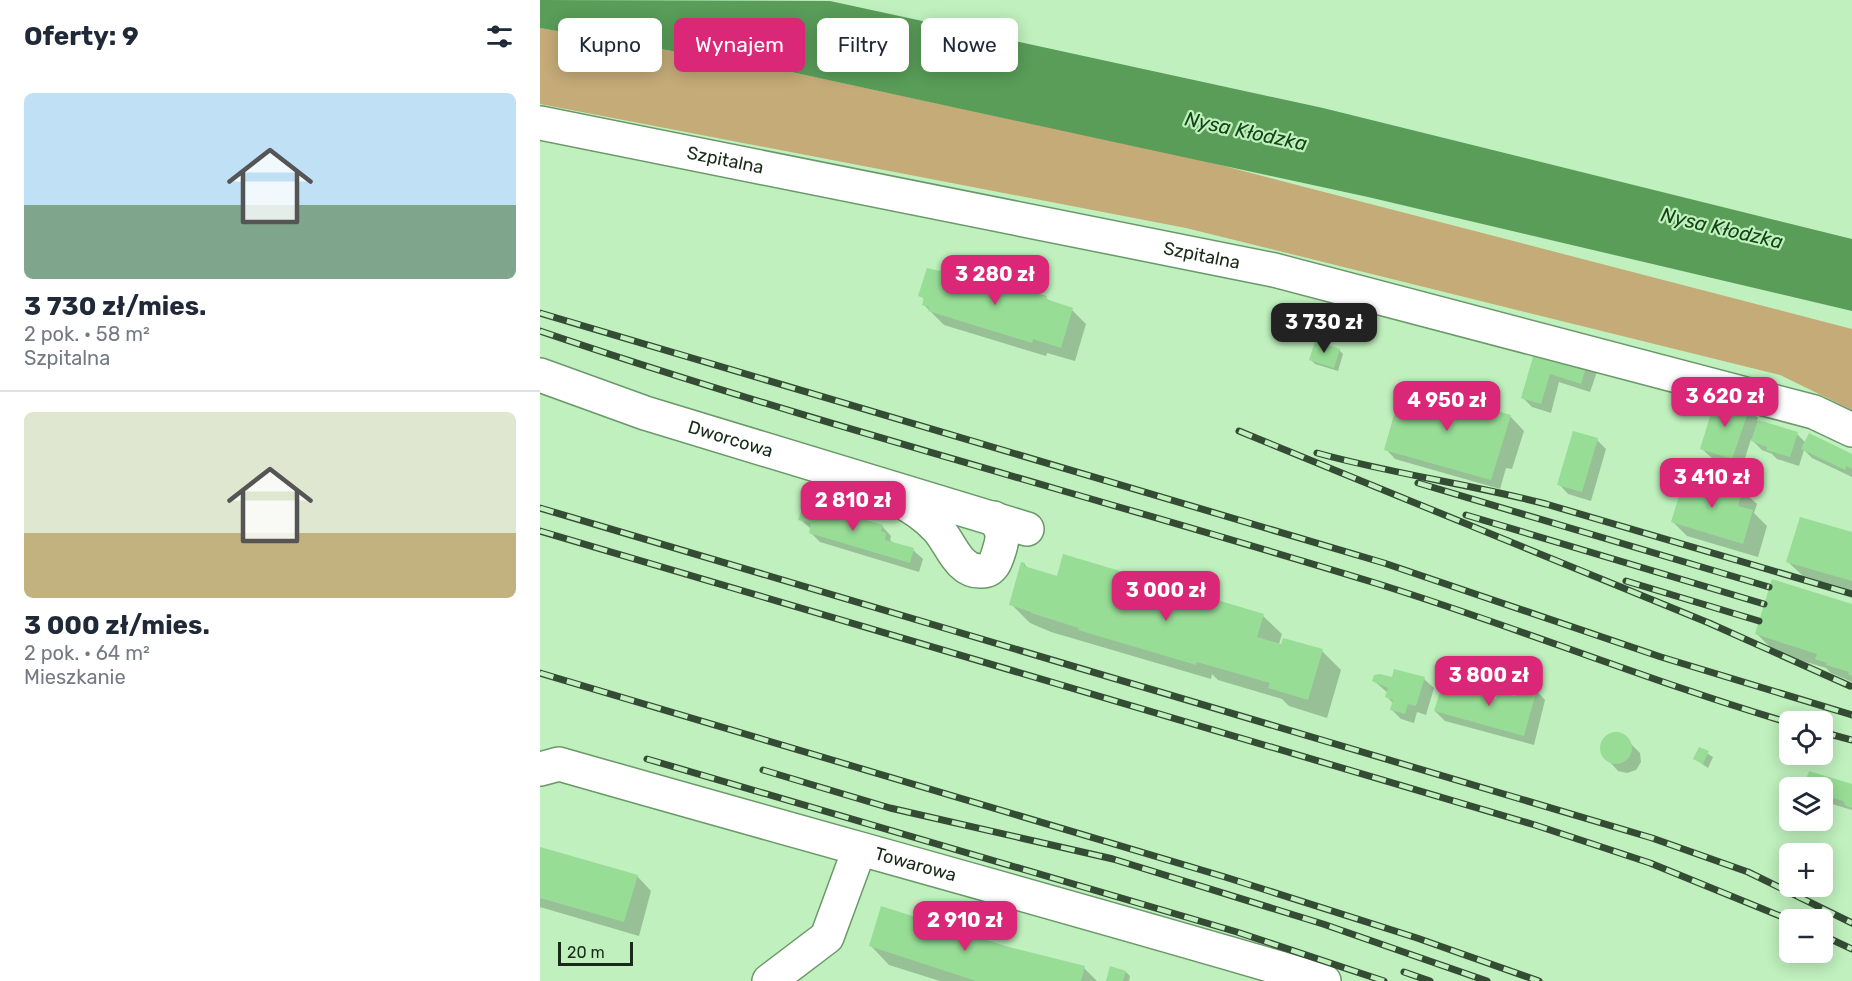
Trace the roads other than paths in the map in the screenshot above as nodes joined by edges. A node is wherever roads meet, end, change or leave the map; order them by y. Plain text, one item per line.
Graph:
1 (540, 123) edge
2 (540, 375) edge
3 (1852, 430) edge
4 (858, 477) junction
5 (994, 519) junction
6 (1027, 528) dead end
7 (540, 769) edge
8 (859, 850) junction
9 (769, 981) edge
10 (1324, 981) edge

1 - 3 street, Szpitalna
2 - 4 street, Dworcowa
4 - 5 street, Dworcowa
4 - 5 street
5 - 6 street, Dworcowa
7 - 8 street, Towarowa
8 - 9 street
8 - 10 street, Towarowa

